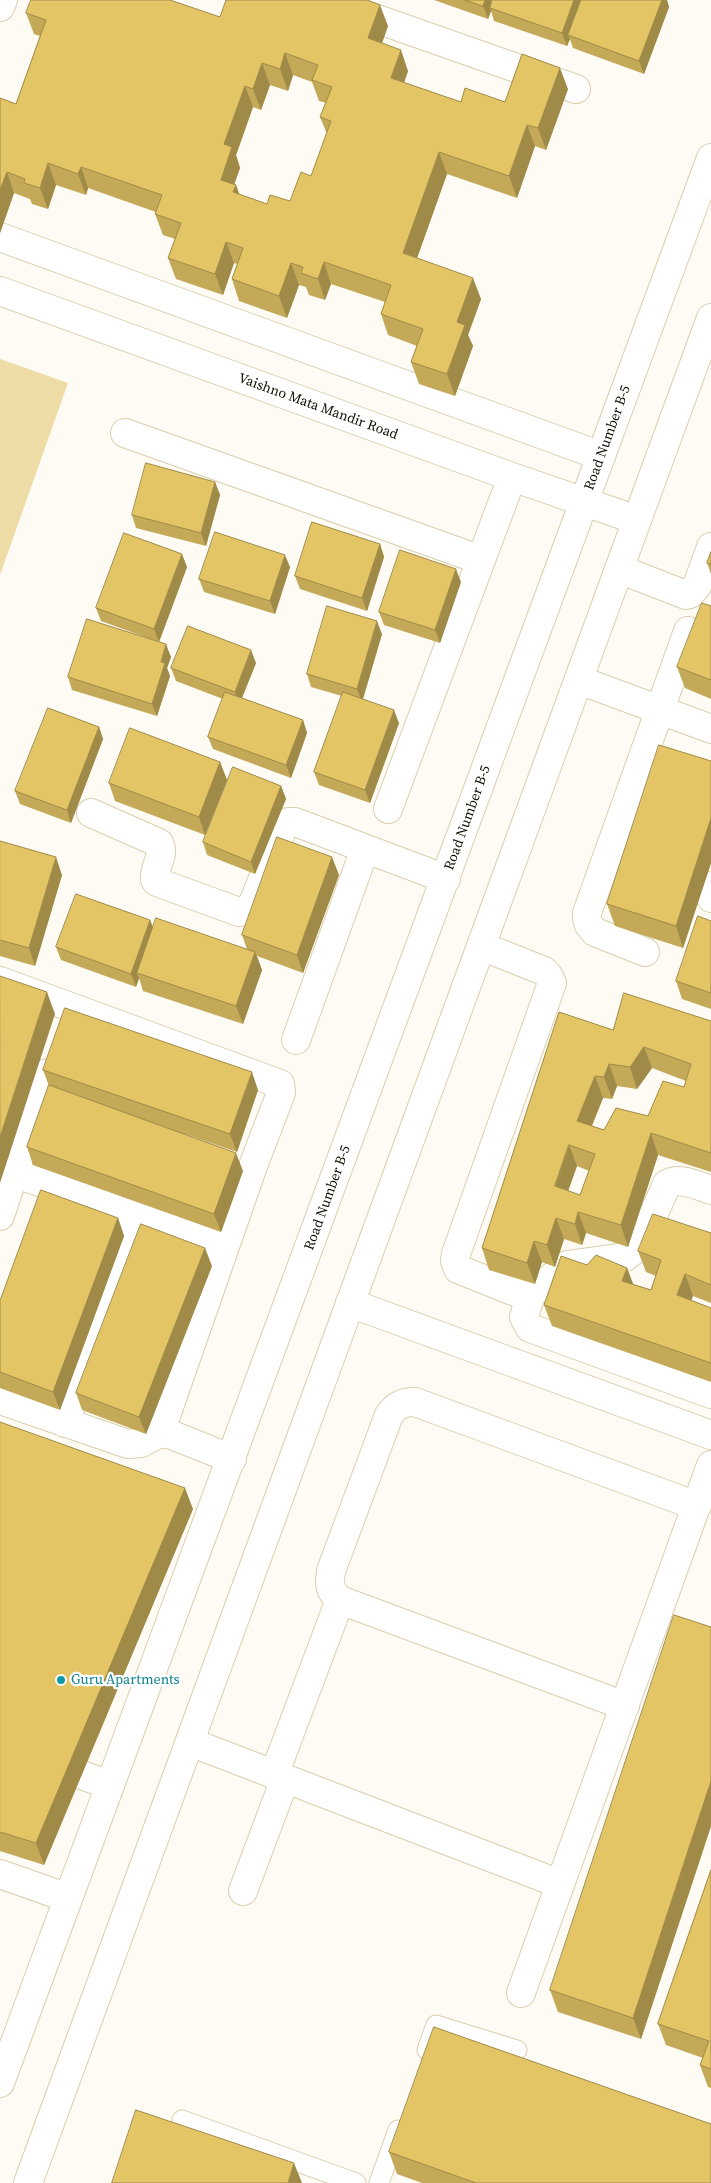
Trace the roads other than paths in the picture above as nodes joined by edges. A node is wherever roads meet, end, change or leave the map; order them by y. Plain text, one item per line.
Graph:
1 (3, 0) edge
2 (323, 0) edge
3 (0, 7) edge
4 (576, 89) dead end
5 (710, 162) edge
6 (0, 237) edge
7 (0, 291) edge
8 (711, 318) edge
9 (125, 433) dead end
10 (601, 456) junction
11 (512, 477) junction
12 (585, 502) junction
13 (637, 520) junction
14 (711, 547) edge
15 (481, 560) junction
16 (619, 569) junction
17 (701, 598) edge
18 (688, 630) dead end
19 (579, 680) junction
20 (658, 709) junction
21 (711, 729) edge
22 (388, 809) dead end
23 (91, 813) dead end
24 (365, 849) junction
25 (446, 879) junction
26 (711, 886) edge
27 (711, 898) edge
28 (481, 946) junction
29 (645, 952) dead end
30 (0, 981) edge
31 (69, 1006) junction
32 (296, 1040) dead end
33 (41, 1091) junction
34 (105, 1113) edge
35 (225, 1156) edge
36 (253, 1166) junction
37 (14, 1174) junction
38 (711, 1190) edge
39 (0, 1216) edge
40 (136, 1216) junction
41 (224, 1247) junction
42 (531, 1294) junction
43 (350, 1303) junction
44 (711, 1394) edge
45 (0, 1400) edge
46 (65, 1423) junction
47 (160, 1432) junction
48 (711, 1436) edge
49 (711, 1465) edge
50 (228, 1468) junction
51 (184, 1506) edge
52 (697, 1506) junction
53 (209, 1516) junction
54 (340, 1600) junction
55 (625, 1706) junction
56 (190, 1742) junction
57 (22, 1754) edge
58 (280, 1777) junction
59 (110, 1785) junction
60 (0, 1874) edge
61 (560, 1884) junction
62 (243, 1891) dead end
63 (68, 1898) junction
64 (521, 1993) dead end
65 (516, 2050) dead end
66 (420, 2071) edge
67 (0, 2083) edge
68 (403, 2118) edge
69 (182, 2120) dead end
70 (28, 2183) edge
71 (356, 2183) edge
72 (379, 2183) edge

1 - 3 street
2 - 4 street
5 - 10 street, Road Number B-5
6 - 10 street
7 - 11 street, Vaishno Mata Mandir Road
8 - 13 street
9 - 15 street
10 - 12 street, Road Number B-5
11 - 12 street, Vaishno Mata Mandir Road
11 - 15 street
12 - 13 street, Vaishno Mata Mandir Road
12 - 25 street, Road Number B-5
13 - 16 street
14 - 17 street
15 - 22 street
16 - 17 street
16 - 19 street
18 - 20 street
19 - 20 street
19 - 28 street
20 - 21 street
20 - 29 street
23 - 24 street
24 - 25 street
24 - 32 street
25 - 50 street, Road Number B-5
26 - 27 street
28 - 42 street
28 - 43 street
30 - 31 street
31 - 33 street
31 - 36 street
33 - 34 street
33 - 37 street
35 - 36 street
36 - 41 street
37 - 39 street
37 - 40 street
38 - 42 street
40 - 41 street
40 - 46 street
41 - 47 street
42 - 44 street
43 - 48 street
43 - 56 street
45 - 46 street
46 - 47 street
47 - 50 street
49 - 52 street
50 - 53 street, Road Number B-5
51 - 53 street
52 - 54 street
52 - 55 street
53 - 59 street, Road Number B-5
54 - 55 street
54 - 58 street
55 - 61 street
56 - 58 street
56 - 70 street
57 - 59 street
58 - 61 street
58 - 62 street
59 - 63 street, Road Number B-5
60 - 63 street
61 - 64 street
63 - 67 street, Road Number B-5
65 - 66 lane
68 - 72 lane
69 - 71 lane

